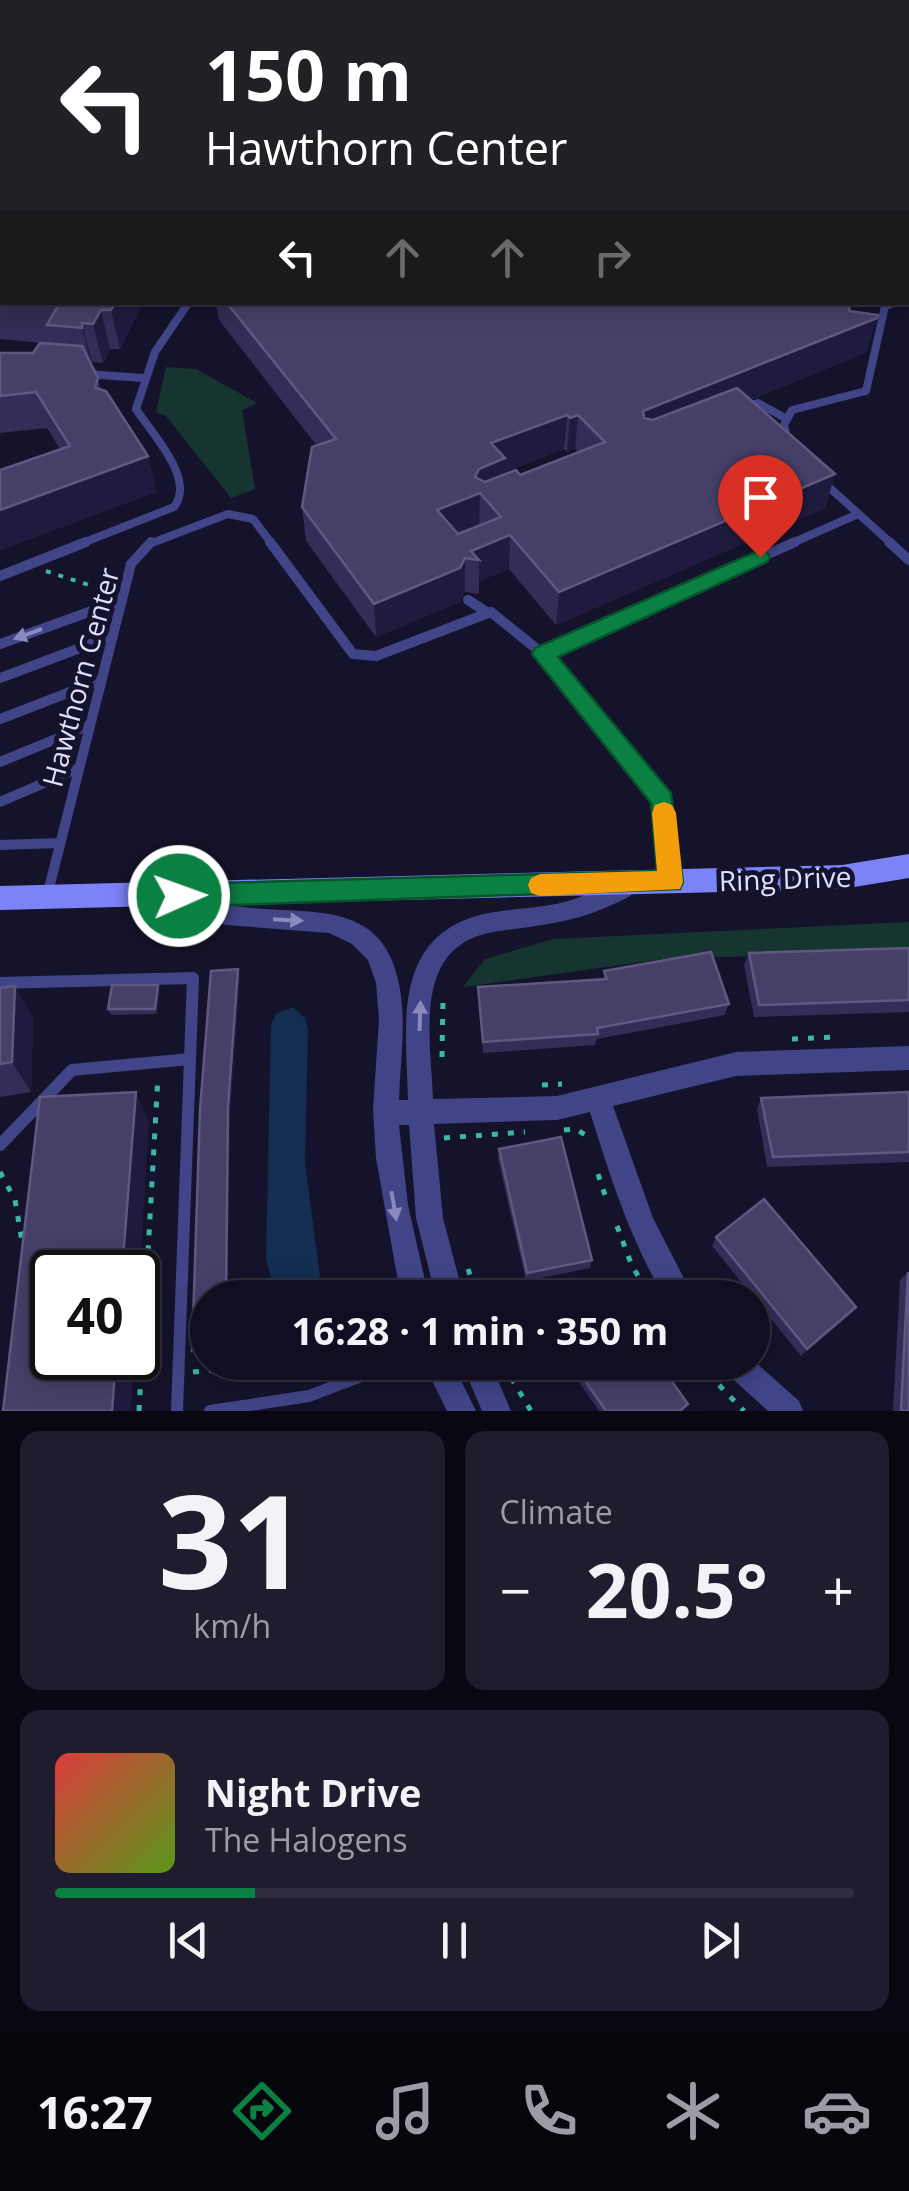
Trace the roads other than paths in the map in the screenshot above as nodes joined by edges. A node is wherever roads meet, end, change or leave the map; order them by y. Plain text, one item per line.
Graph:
1 (186, 305) edge
2 (888, 305) edge
3 (72, 373) edge
4 (143, 378) junction
5 (726, 415) edge
6 (787, 419) junction
7 (790, 450) edge
8 (812, 471) edge
9 (858, 514) junction
10 (909, 560) edge
11 (0, 576) edge
12 (122, 600) junction
13 (468, 600) dead end
14 (488, 613) junction
15 (112, 636) junction
16 (0, 644) edge
17 (543, 654) junction
18 (0, 678) edge
19 (102, 680) junction
20 (0, 719) edge
21 (90, 726) junction
22 (0, 762) edge
23 (79, 768) junction
24 (0, 802) edge
25 (0, 844) edge
26 (60, 844) junction
27 (909, 866) edge
28 (671, 882) junction
29 (631, 883) junction
30 (158, 896) junction
31 (47, 897) junction
32 (0, 898) edge
33 (0, 983) edge
34 (909, 1058) edge
35 (190, 1059) junction
36 (598, 1098) junction
37 (386, 1113) junction
38 (421, 1113) junction
39 (0, 1144) edge
40 (411, 1280) edge
41 (446, 1280) edge
42 (669, 1280) edge
43 (351, 1380) edge
44 (446, 1380) edge
45 (484, 1380) edge
46 (755, 1380) edge
47 (177, 1411) edge
48 (210, 1411) edge
49 (462, 1411) edge
50 (498, 1411) edge
51 (789, 1411) edge

1 - 4 lane
2 - 6 lane
3 - 4 lane
4 - 11 lane
5 - 6 lane
6 - 7 lane
8 - 9 lane
9 - 10 lane
9 - 17 lane
12 - 14 lane, Hawthorn Center
12 - 15 lane, Hawthorn Center
12 -> 16 lane
13 - 14 lane
14 - 17 lane
15 - 18 lane
15 - 19 lane, Hawthorn Center
17 - 28 lane
19 - 20 lane
19 - 21 lane, Hawthorn Center
21 - 22 lane
21 - 23 lane, Hawthorn Center
23 - 24 lane
23 - 26 lane, Hawthorn Center
25 - 26 lane
26 - 31 lane, Hawthorn Center
27 - 28 street, Ring Drive
28 - 29 street, Ring Drive
29 - 30 street, Ring Drive
38 -> 29 street
30 - 31 street, Ring Drive
30 -> 37 street
31 - 32 street, Ring Drive
33 - 35 lane
34 - 36 street
35 - 39 lane
35 - 47 lane
36 - 38 street
36 - 42 street
37 - 38 street
37 -> 40 street
38 - 41 street
43 - 48 lane
44 - 49 street
45 - 50 street
46 - 51 street

